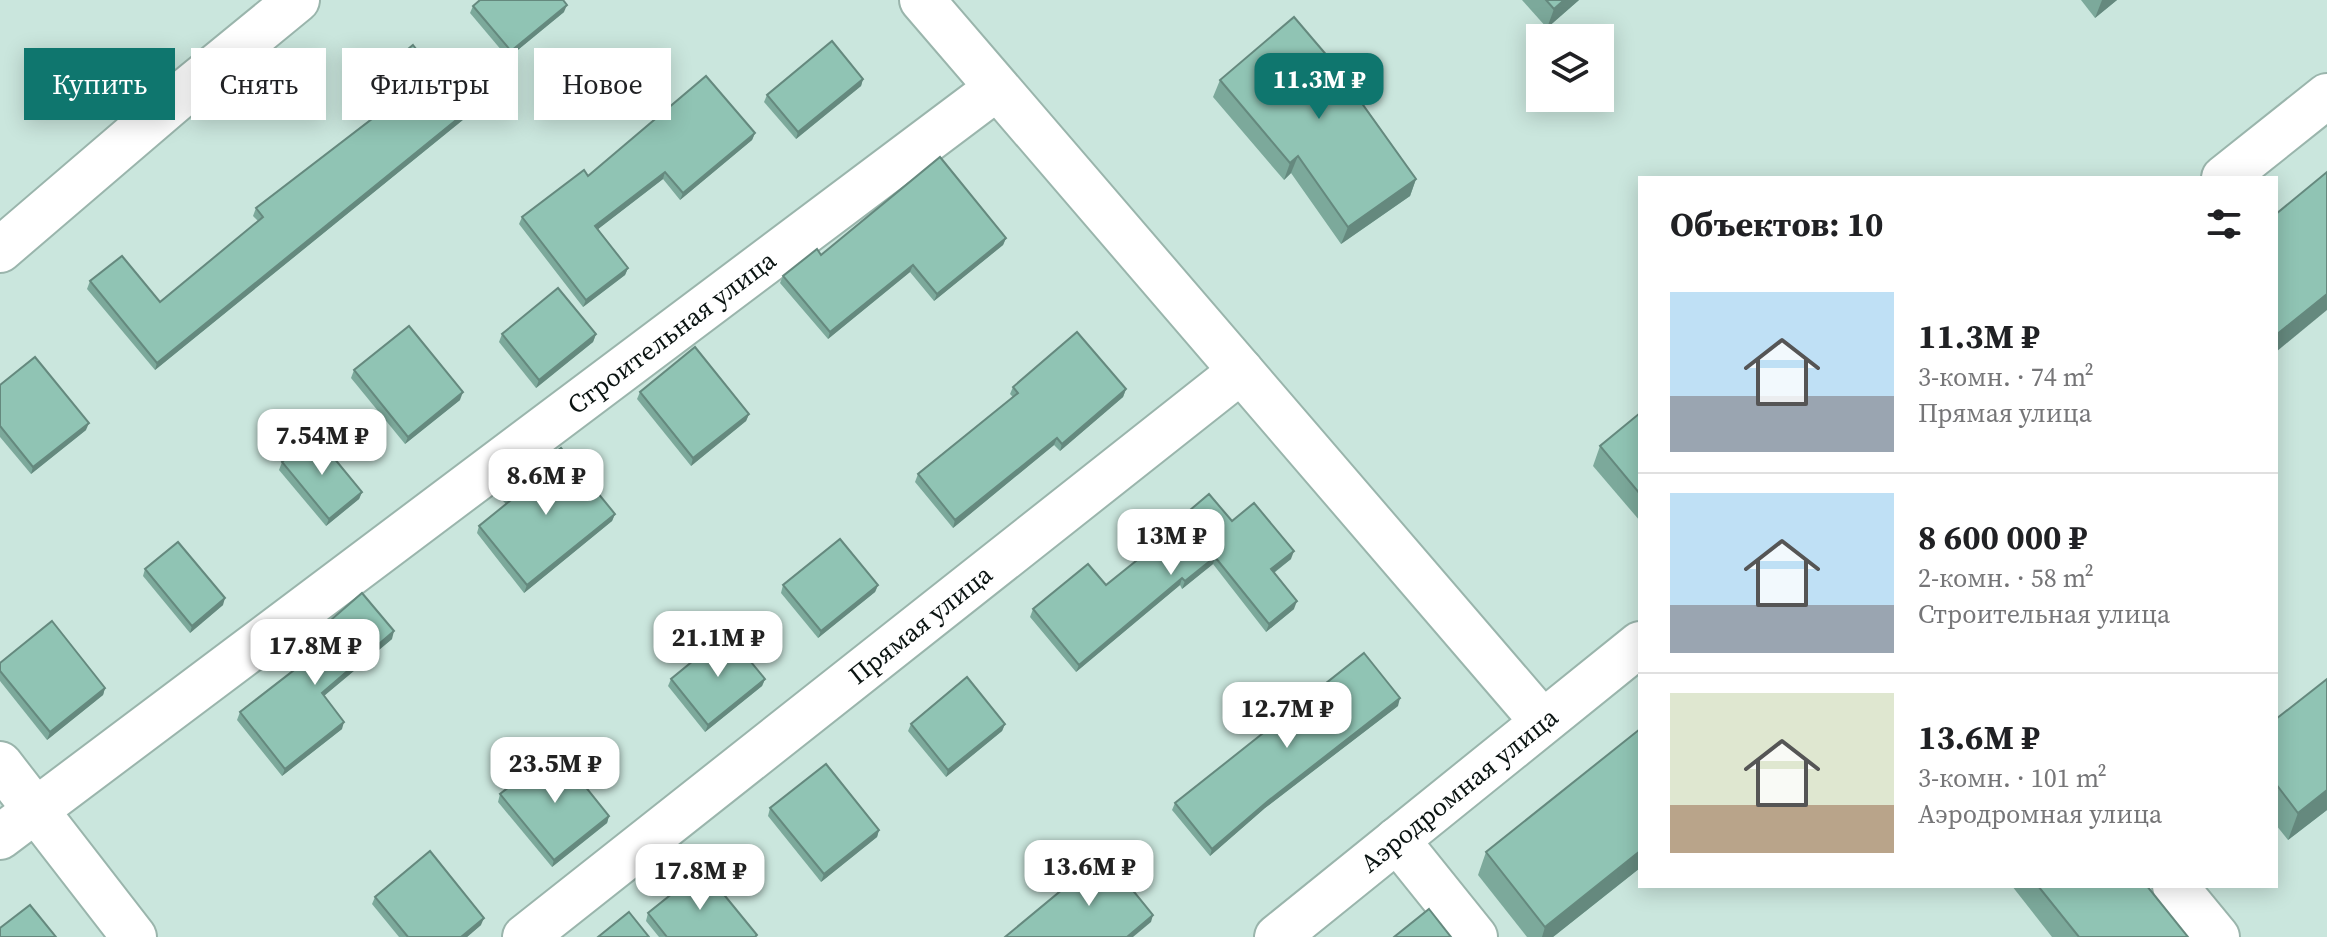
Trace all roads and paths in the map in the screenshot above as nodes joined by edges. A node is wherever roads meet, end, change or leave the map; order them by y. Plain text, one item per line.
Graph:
1 (297, 0) edge
2 (922, 0) edge
3 (997, 88) junction
4 (2327, 96) edge
5 (2227, 176) edge
6 (0, 250) edge
7 (1241, 371) junction
8 (1638, 646) edge
9 (1542, 721) junction
10 (0, 764) edge
11 (35, 809) junction
12 (0, 837) edge
13 (1397, 840) junction
14 (2177, 888) edge
15 (134, 937) edge
16 (525, 937) edge
17 (1277, 937) edge
18 (1475, 937) edge
19 (2217, 937) edge

1 - 6 street
2 - 3 street
3 - 7 street
3 - 11 street, Строительная улица
4 - 5 street
7 - 9 street
7 - 16 street, Прямая улица
8 - 9 street, Аэродромная улица
9 - 13 street, Аэродромная улица
10 - 11 street
11 - 12 street, Строительная улица
11 - 15 street
13 - 17 street, Аэродромная улица
13 - 18 street
14 - 19 street

